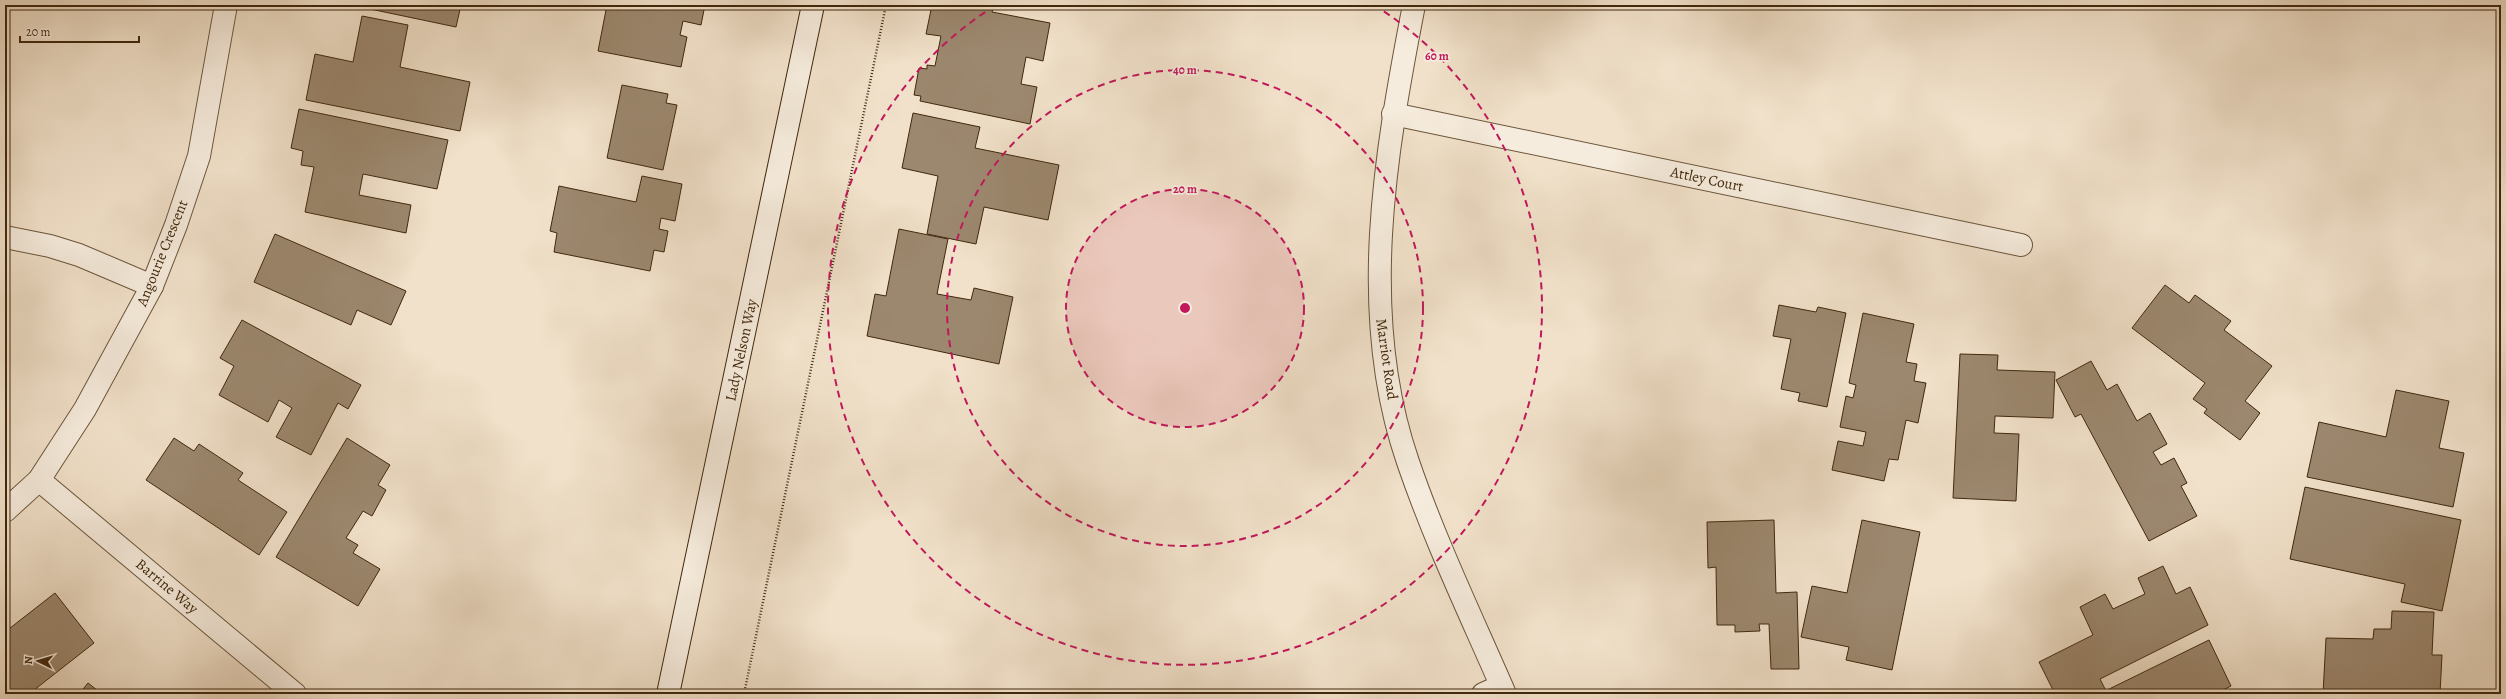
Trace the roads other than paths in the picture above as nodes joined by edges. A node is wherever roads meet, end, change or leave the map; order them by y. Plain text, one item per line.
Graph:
1 (226, 5) edge
2 (814, 5) edge
3 (1414, 5) edge
4 (1393, 114) junction
5 (5, 238) edge
6 (2021, 245) dead end
7 (152, 286) junction
8 (39, 480) junction
9 (5, 512) edge
10 (1496, 691) edge
11 (295, 694) edge
12 (668, 694) edge

1 - 7 street, Angourie Crescent
2 - 12 street, Lady Nelson Way
3 - 4 street, Marriot Road
4 - 6 street, Attley Court
4 - 10 street, Marriot Road
5 - 7 street
7 - 8 street, Angourie Crescent
8 - 9 street, Angourie Crescent
8 - 11 street, Barrine Way

